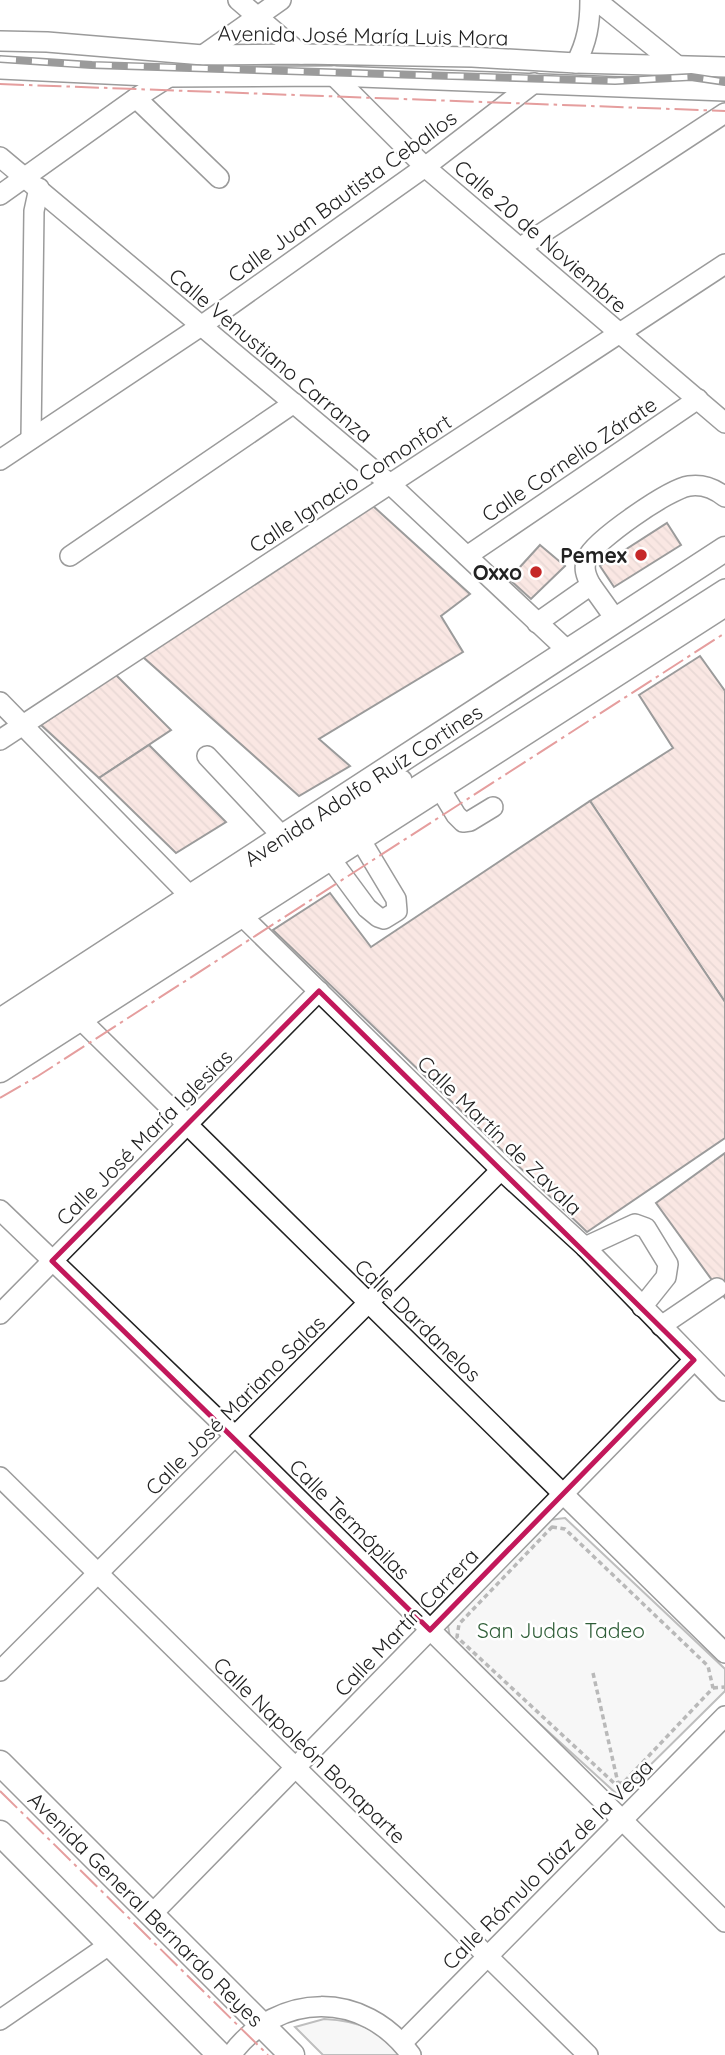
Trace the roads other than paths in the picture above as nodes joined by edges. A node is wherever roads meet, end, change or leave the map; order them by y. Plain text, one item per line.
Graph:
1 (238, 0) edge
2 (281, 0) edge
3 (590, 0) edge
4 (596, 0) edge
5 (257, 16) junction
6 (0, 41) edge
7 (300, 54) junction
8 (203, 55) junction
9 (576, 63) junction
10 (678, 66) junction
11 (725, 67) edge
12 (0, 69) edge
13 (334, 76) junction
14 (169, 77) junction
15 (725, 80) edge
16 (534, 83) junction
17 (716, 90) edge
18 (136, 98) junction
19 (725, 107) edge
20 (725, 113) edge
21 (0, 157) edge
22 (425, 167) junction
23 (219, 178) dead end
24 (32, 183) junction
25 (0, 195) edge
26 (521, 247) junction
27 (725, 264) edge
28 (201, 326) junction
29 (619, 333) junction
30 (698, 399) junction
31 (294, 403) junction
32 (721, 415) edge
33 (30, 439) junction
34 (0, 460) edge
35 (390, 484) junction
36 (725, 497) edge
37 (725, 549) edge
38 (70, 556) dead end
39 (467, 556) junction
40 (725, 574) edge
41 (591, 585) junction
42 (725, 589) edge
43 (725, 604) edge
44 (616, 620) junction
45 (537, 623) junction
46 (568, 651) junction
47 (0, 702) edge
48 (22, 725) junction
49 (0, 740) edge
50 (207, 756) dead end
51 (439, 787) junction
52 (493, 807) dead end
53 (283, 836) junction
54 (360, 839) junction
55 (330, 858) junction
56 (191, 897) junction
57 (241, 915) junction
58 (320, 991) junction
59 (80, 1020) junction
60 (0, 1021) edge
61 (0, 1036) edge
62 (0, 1054) edge
63 (0, 1070) edge
64 (187, 1125) junction
65 (501, 1170) junction
66 (0, 1210) edge
67 (585, 1247) junction
68 (52, 1261) junction
69 (718, 1288) dead end
70 (369, 1303) junction
71 (642, 1307) junction
72 (0, 1314) edge
73 (661, 1326) junction
74 (694, 1360) junction
75 (725, 1391) edge
76 (235, 1436) junction
77 (0, 1477) edge
78 (563, 1494) junction
79 (99, 1575) junction
80 (430, 1630) junction
81 (725, 1653) edge
82 (0, 1671) edge
83 (725, 1716) edge
84 (0, 1763) edge
85 (295, 1768) junction
86 (623, 1820) junction
87 (0, 1833) edge
88 (151, 1915) junction
89 (725, 1922) edge
90 (109, 1945) junction
91 (488, 1957) junction
92 (0, 2020) edge
93 (261, 2024) junction
94 (406, 2049) edge
95 (220, 2055) edge
96 (231, 2055) edge
97 (292, 2055) edge
98 (588, 2055) edge

1 - 5 street
2 - 5 street
3 - 9 street
4 - 10 street
5 - 7 street
5 - 8 street
6 - 8 street, Avenida José María Luis Mora
7 - 8 street, Avenida José María Luis Mora
7 - 9 street, Avenida José María Luis Mora
9 - 10 street, Avenida José María Luis Mora
10 - 11 street, Avenida José María Luis Mora
10 - 17 street
12 - 14 street, Avenida José María Luis Mora
13 - 14 street, Avenida José María Luis Mora
13 - 16 street, Avenida José María Luis Mora
13 - 22 street, Calle 20 de Noviembre
14 - 18 street
15 - 17 street
16 - 17 street, Avenida José María Luis Mora
16 - 22 street, Calle Juan Bautista Ceballos
17 - 19 street
18 - 23 street
18 - 24 street
20 - 26 street
21 - 24 street, Calle Venustiano Carranza
22 - 26 street, Calle 20 de Noviembre
22 - 28 street, Calle Juan Bautista Ceballos
24 - 25 street
24 - 28 street, Calle Venustiano Carranza
24 - 33 street
26 - 29 street, Calle 20 de Noviembre
27 - 29 street, Calle Ignacio Comonfort
28 - 31 street, Calle Venustiano Carranza
28 - 33 street, Calle Juan Bautista Ceballos
29 - 30 street, Calle 20 de Noviembre
29 - 35 street, Calle Ignacio Comonfort
30 - 32 street, Calle 20 de Noviembre
30 - 39 street, Calle Cornelio Zárate
31 - 35 street, Calle Venustiano Carranza
31 - 38 street
33 - 34 street, Calle Juan Bautista Ceballos
35 - 39 street, Calle Venustiano Carranza
35 - 48 street, Calle Ignacio Comonfort
36 - 41 street
37 - 44 main road, Avenida Adolfo Ruíz Cortines
39 - 45 street, Calle Venustiano Carranza
40 - 61 street
41 - 44 street
41 - 45 street
42 - 62 street
43 - 51 main road, Avenida Adolfo Ruíz Cortines
44 - 46 main road, Avenida Adolfo Ruíz Cortines
45 - 46 street, Calle Venustiano Carranza
46 - 53 main road, Avenida Adolfo Ruíz Cortines
47 - 48 street
48 - 49 street, Calle Ignacio Comonfort
48 - 56 street
50 - 53 street
51 - 52 street
51 - 54 main road, Avenida Adolfo Ruíz Cortines
53 - 56 main road, Avenida Adolfo Ruíz Cortines
54 - 55 main road, Avenida Adolfo Ruíz Cortines
54 - 55 street
55 - 57 main road, Avenida Adolfo Ruíz Cortines
56 - 60 main road, Avenida Adolfo Ruíz Cortines
57 - 58 street, Calle Martín de Zavala
57 - 59 main road, Avenida Adolfo Ruíz Cortines
58 - 64 street, Calle José María Iglesias
58 - 65 street, Calle Martín de Zavala
59 - 63 main road, Avenida Adolfo Ruíz Cortines
59 - 64 street, Calle Dardanelos
64 - 68 street, Calle José María Iglesias
64 - 70 street, Calle Dardanelos
65 - 67 street, Calle Martín de Zavala
65 - 70 street, Calle José Mariano Salas
66 - 68 street, Calle Termópilas
67 - 71 street, Calle Martín de Zavala
67 - 71 street
68 - 72 street, Calle José María Iglesias
68 - 76 street, Calle Termópilas
69 - 73 street
70 - 76 street, Calle José Mariano Salas
70 - 78 street, Calle Dardanelos
71 - 73 street, Calle Martín de Zavala
73 - 74 street, Calle Martín de Zavala
74 - 75 street, Calle Martín de Zavala
74 - 78 street, Calle Martín Carrera
76 - 79 street, Calle José Mariano Salas
76 - 80 street, Calle Termópilas
77 - 79 street, Calle Napoleón Bonaparte
78 - 80 street, Calle Martín Carrera
78 - 81 street, Calle Dardanelos
79 - 82 street, Calle José Mariano Salas
79 - 85 street, Calle Napoleón Bonaparte
80 - 85 street, Calle Martín Carrera
80 - 86 street, Calle Termópilas
83 - 86 street, Calle Rómulo Díaz de la Vega
84 - 88 main road, Avenida General Bernardo Reyes
85 - 88 street, Calle Martín Carrera
85 - 91 street, Calle Napoleón Bonaparte
86 - 89 street, Calle Termópilas
86 - 91 street, Calle Rómulo Díaz de la Vega
87 - 90 main road
88 - 93 main road, Avenida General Bernardo Reyes
90 - 92 street
90 - 95 main road
91 - 94 street, Calle Rómulo Díaz de la Vega
91 - 98 street, Calle Napoleón Bonaparte
93 - 94 street
93 - 96 street
93 - 97 main road, Avenida General Bernardo Reyes

